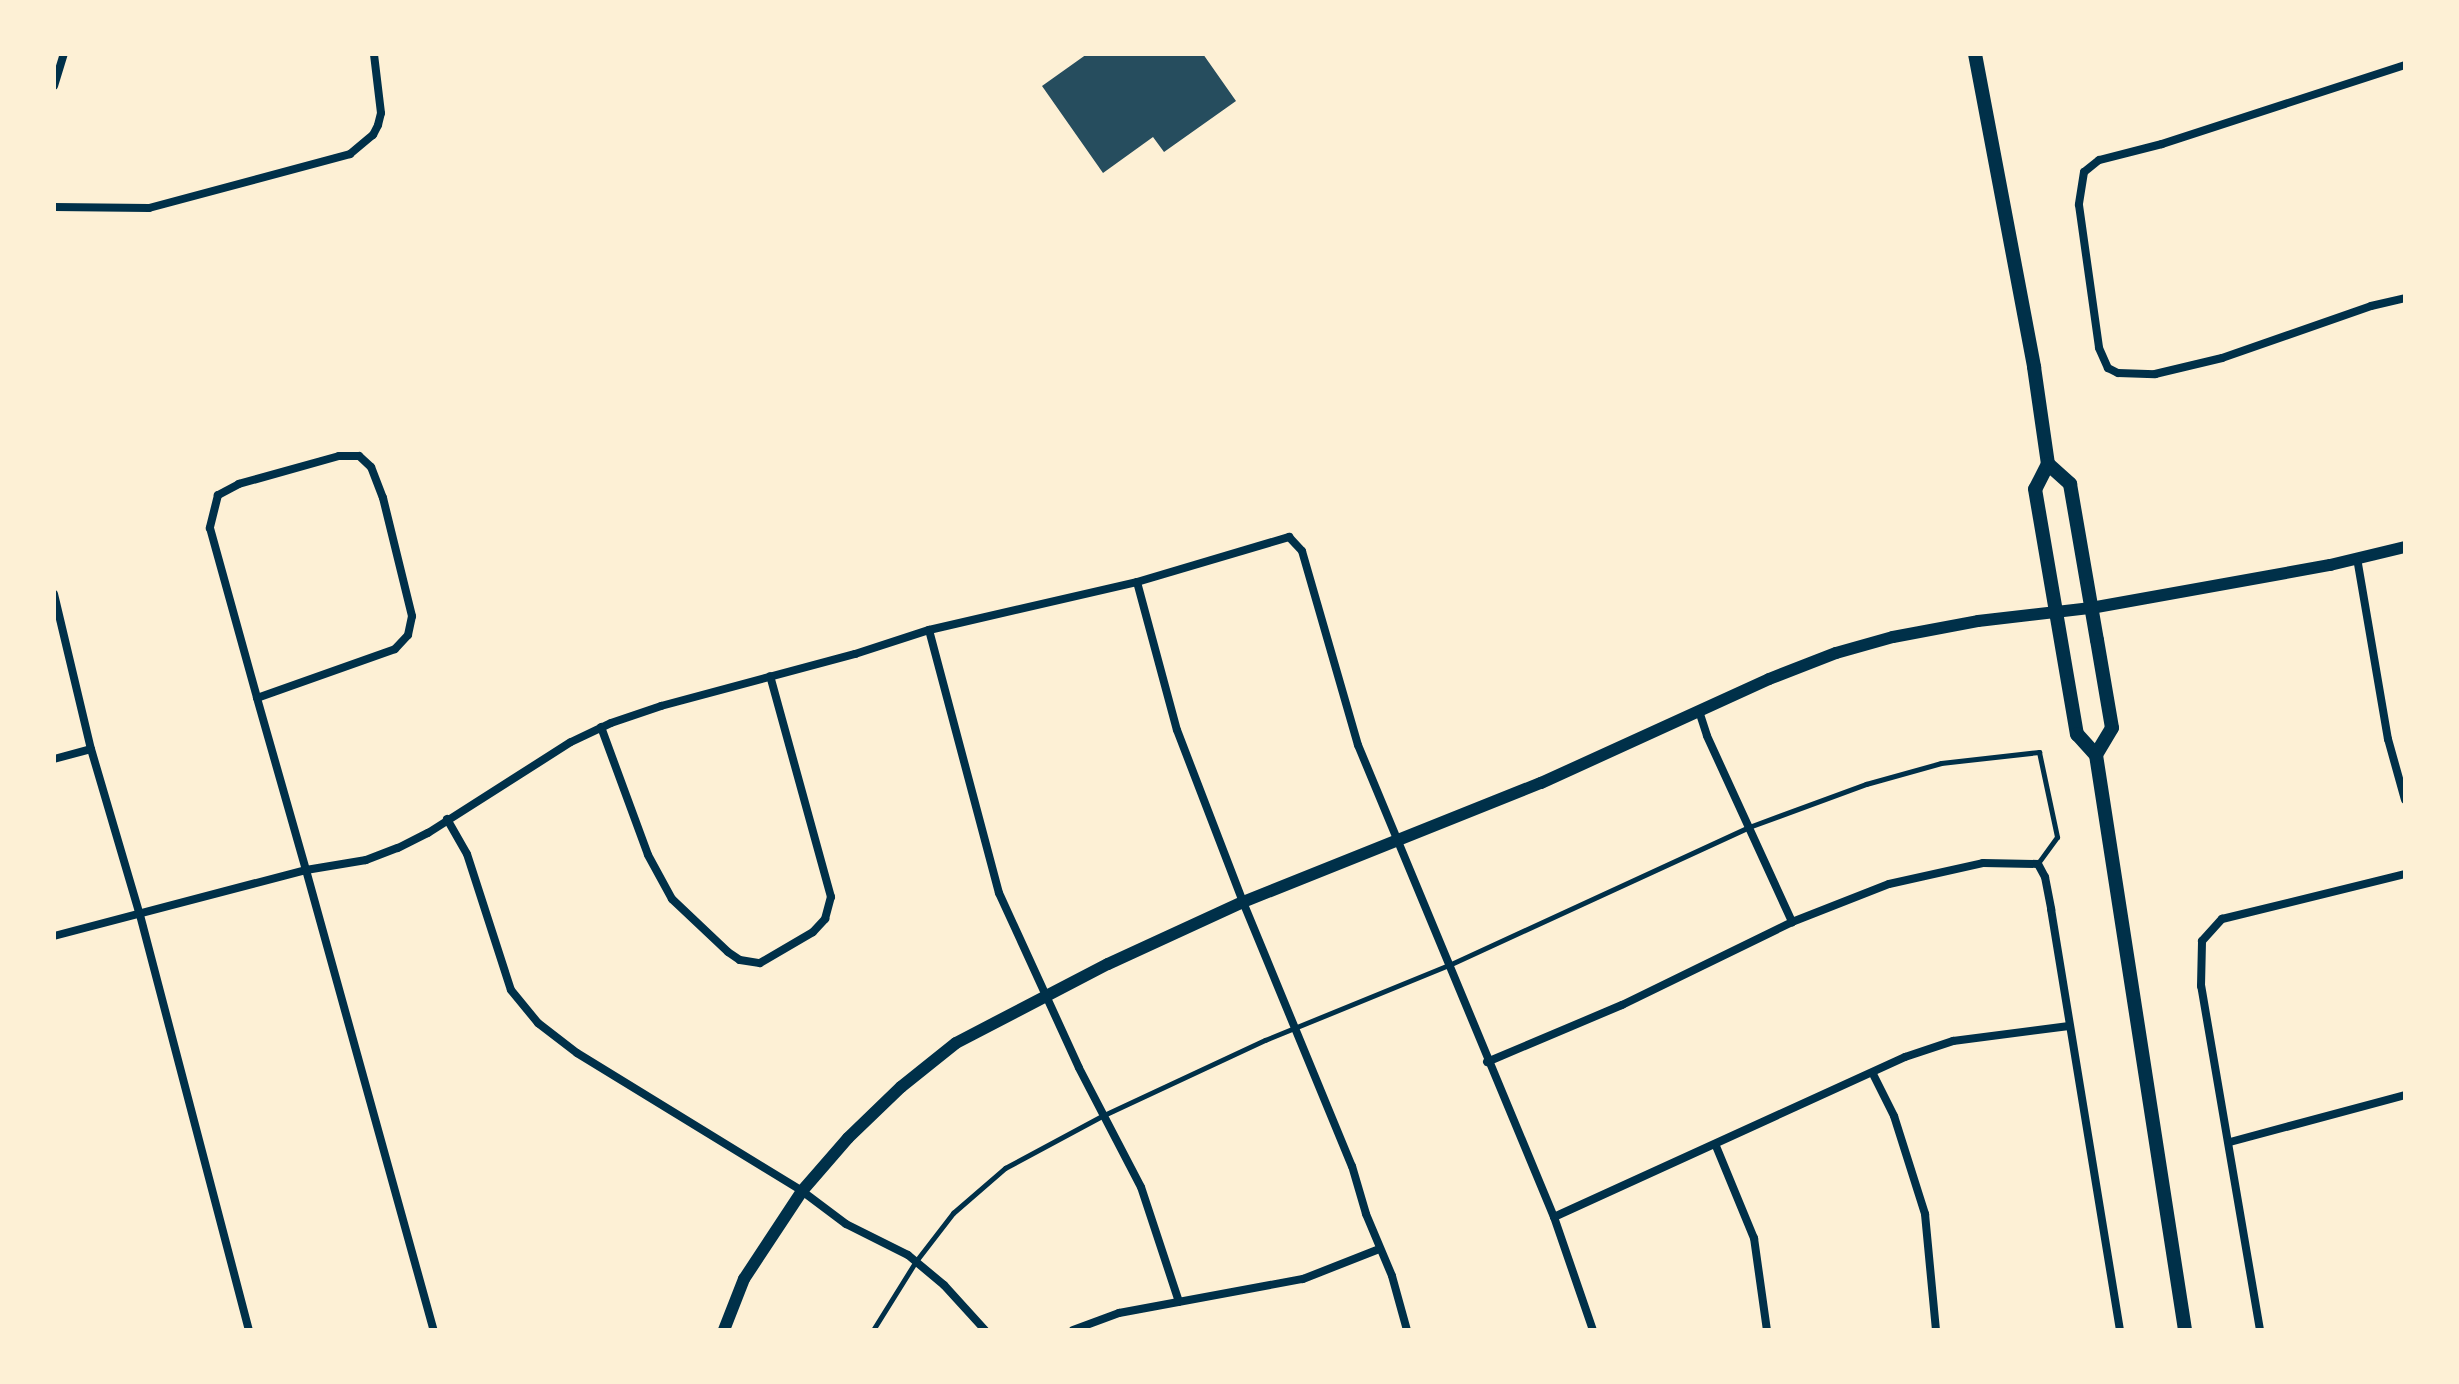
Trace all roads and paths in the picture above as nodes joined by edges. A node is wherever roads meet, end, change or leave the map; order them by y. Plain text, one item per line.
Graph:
1 (64, 54) edge
2 (374, 54) edge
3 (1975, 54) edge
4 (2405, 65) edge
5 (54, 86) edge
6 (54, 207) edge
7 (2405, 298) edge
8 (2048, 464) junction
9 (2405, 547) edge
10 (2357, 558) junction
11 (1137, 582) junction
12 (54, 594) edge
13 (2091, 608) junction
14 (2057, 612) junction
15 (929, 630) junction
16 (770, 676) junction
17 (257, 698) junction
18 (1699, 711) junction
19 (601, 727) junction
20 (91, 749) junction
21 (2096, 755) junction
22 (54, 759) edge
23 (2405, 800) edge
24 (447, 819) junction
25 (1749, 827) junction
26 (1401, 842) junction
27 (2038, 864) junction
28 (306, 870) junction
29 (2405, 874) edge
30 (1243, 902) junction
31 (140, 915) junction
32 (1792, 922) junction
33 (54, 936) edge
34 (1449, 965) junction
35 (1048, 995) junction
36 (2069, 1026) junction
37 (1293, 1028) junction
38 (1487, 1062) junction
39 (1873, 1074) junction
40 (2405, 1095) edge
41 (1104, 1115) junction
42 (2230, 1142) junction
43 (1716, 1146) junction
44 (802, 1191) junction
45 (1554, 1217) junction
46 (1379, 1249) junction
47 (916, 1261) junction
48 (1179, 1302) junction
49 (249, 1330) edge
50 (434, 1330) edge
51 (724, 1330) edge
52 (873, 1330) edge
53 (985, 1330) edge
54 (1073, 1330) edge
55 (1407, 1330) edge
56 (1593, 1330) edge
57 (1767, 1330) edge
58 (1936, 1330) edge
59 (2120, 1330) edge
60 (2185, 1330) edge
61 (2260, 1330) edge

1 - 5 street
2 - 6 street
3 - 8 main road
4 - 7 street
8 - 13 main road
8 - 14 main road
9 - 10 street
10 - 13 street
10 - 23 street
11 - 15 street
11 - 26 street
11 - 30 street
12 - 20 street
13 - 14 street
13 - 21 main road
14 - 18 street
14 - 21 main road
15 - 16 street
15 - 35 street
16 - 19 street
16 - 19 street
17 - 17 street
17 - 28 street
18 - 25 street
18 - 26 street
19 - 24 street
20 - 22 street
20 - 31 street
21 - 60 main road
24 - 28 street
24 - 44 street
25 - 27 lane
25 - 32 street
25 - 34 lane
26 - 30 street
26 - 34 street
27 - 32 street
27 - 36 street
28 - 31 street
28 - 50 street
29 - 42 street
30 - 35 street
30 - 37 street
31 - 33 street
31 - 49 street
32 - 38 street
34 - 37 lane
34 - 38 street
35 - 41 street
35 - 44 street
36 - 39 street
36 - 59 street
37 - 41 lane
37 - 46 street
38 - 45 street
39 - 43 street
39 - 58 street
40 - 42 street
41 - 47 lane
41 - 48 street
42 - 61 street
43 - 45 street
43 - 57 street
44 - 47 street
44 - 51 street
45 - 56 street
46 - 48 street
46 - 55 street
47 - 52 lane
47 - 53 street
48 - 54 street

